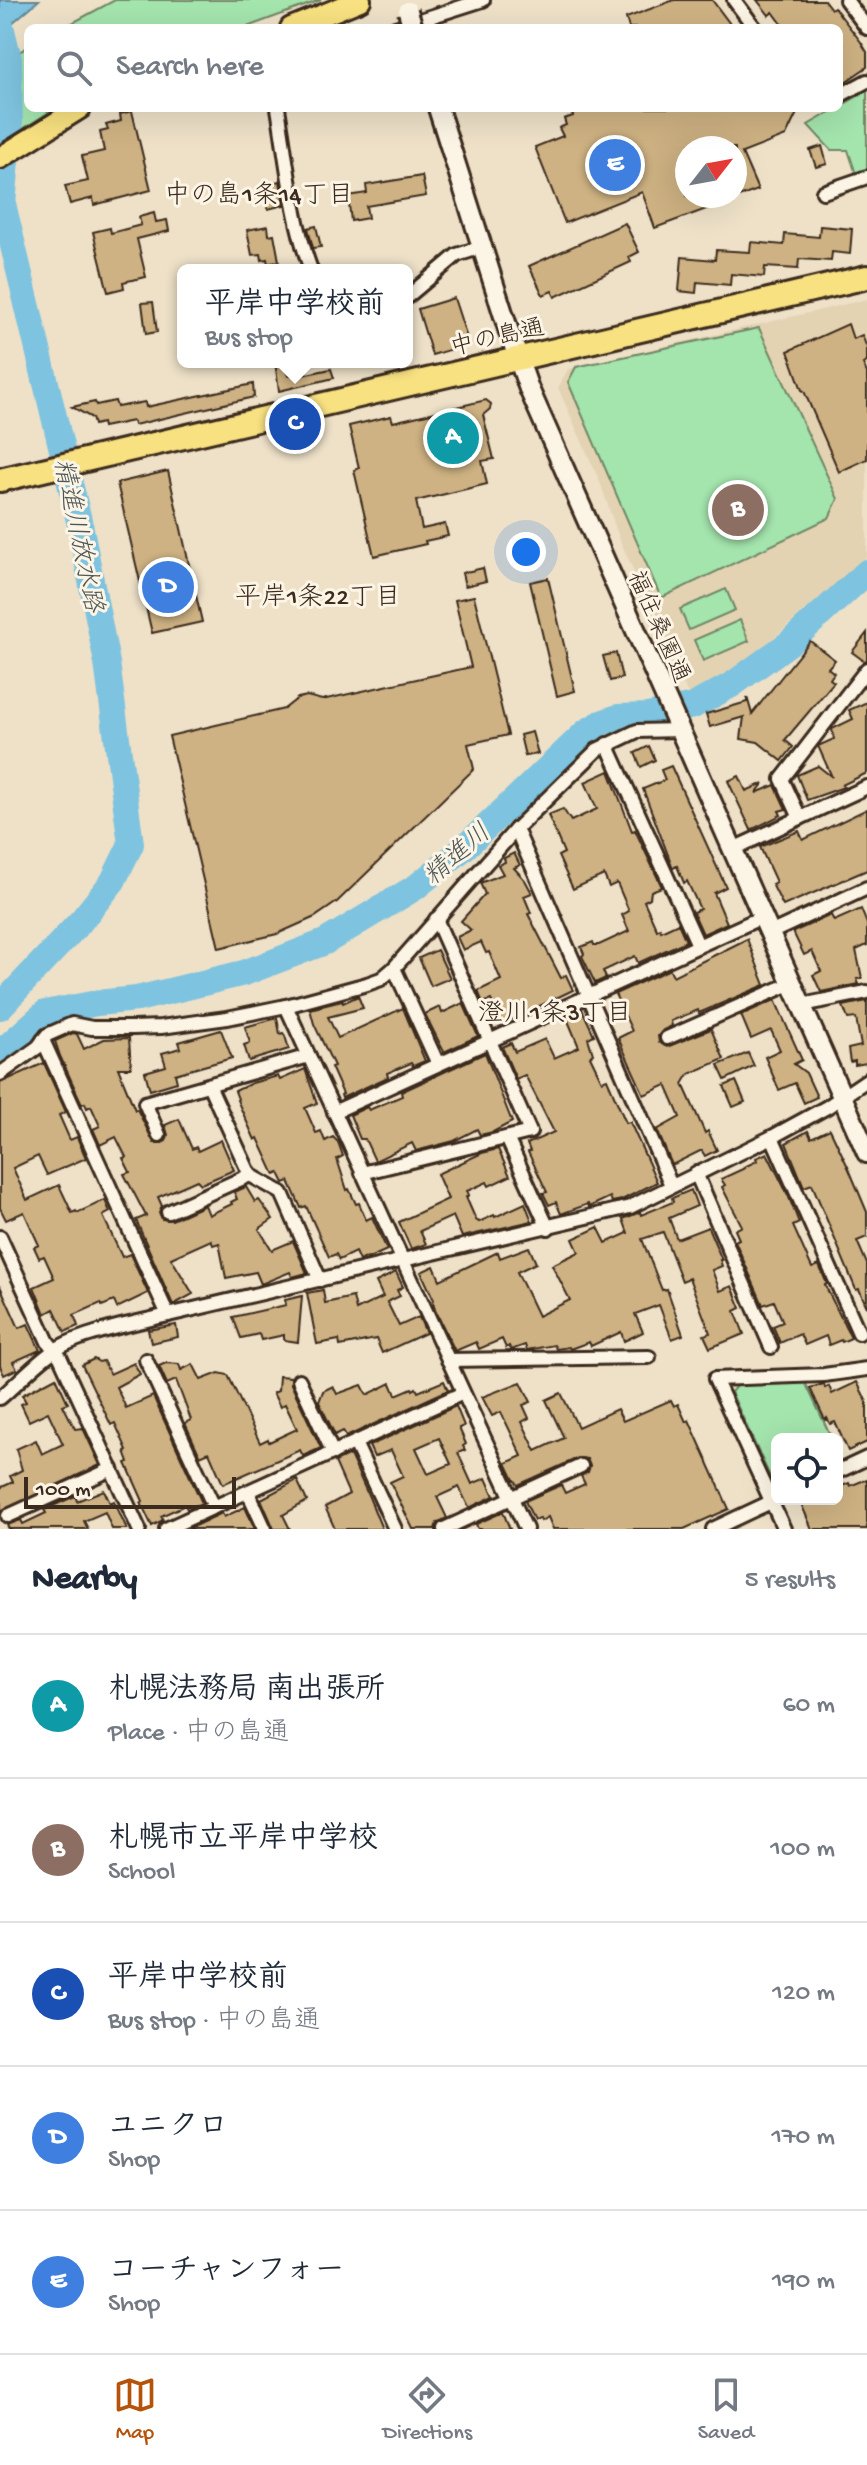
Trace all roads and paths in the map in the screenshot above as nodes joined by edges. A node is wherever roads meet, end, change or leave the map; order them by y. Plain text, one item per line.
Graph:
1 (360, 0) edge
2 (483, 0) edge
3 (734, 0) edge
4 (846, 0) edge
5 (301, 24) edge
6 (408, 24) edge
7 (752, 24) edge
8 (867, 28) edge
9 (867, 81) edge
10 (843, 94) edge
11 (73, 112) edge
12 (279, 112) edge
13 (439, 112) edge
14 (0, 158) edge
15 (867, 177) edge
16 (823, 192) dead end
17 (482, 247) junction
18 (308, 264) edge
19 (867, 277) edge
20 (413, 292) edge
21 (518, 358) junction
22 (0, 480) edge
23 (867, 669) edge
24 (674, 717) junction
25 (607, 744) junction
26 (867, 787) edge
27 (800, 818) junction
28 (516, 829) junction
29 (733, 849) junction
30 (867, 888) edge
31 (436, 919) junction
32 (766, 925) junction
33 (698, 945) junction
34 (394, 968) junction
35 (792, 983) junction
36 (867, 992) edge
37 (588, 995) junction
38 (802, 1005) junction
39 (286, 1006) junction
40 (667, 1038) dead end
41 (43, 1040) junction
42 (489, 1040) junction
43 (309, 1056) junction
44 (438, 1064) junction
45 (0, 1074) edge
46 (867, 1080) edge
47 (209, 1085) junction
48 (842, 1096) junction
49 (334, 1112) junction
50 (159, 1135) dead end
51 (772, 1137) junction
52 (507, 1138) junction
53 (867, 1153) edge
54 (362, 1173) junction
55 (696, 1173) junction
56 (250, 1175) junction
57 (671, 1185) junction
58 (168, 1212) dead end
59 (548, 1228) junction
60 (0, 1237) edge
61 (402, 1261) junction
62 (320, 1280) junction
63 (168, 1315) junction
64 (859, 1333) dead end
65 (771, 1347) dead end
66 (55, 1350) junction
67 (649, 1357) dead end
68 (146, 1360) dead end
69 (448, 1360) junction
70 (867, 1369) edge
71 (299, 1380) dead end
72 (463, 1393) junction
73 (0, 1398) edge
74 (355, 1443) junction
75 (333, 1453) junction
76 (867, 1458) edge
77 (581, 1466) dead end
78 (112, 1469) junction
79 (843, 1469) edge
80 (248, 1492) junction
81 (771, 1494) edge
82 (511, 1498) junction
83 (771, 1501) edge
84 (776, 1505) edge
85 (214, 1507) junction
86 (8, 1516) dead end
87 (139, 1529) edge
88 (166, 1529) edge
89 (265, 1529) edge
90 (395, 1529) edge
91 (444, 1529) edge
92 (526, 1529) edge
93 (713, 1529) edge
94 (784, 1529) edge

1 - 5 main road
2 - 6 street
3 - 7 street
4 - 8 street
9 - 10 street
11 - 14 main road
12 - 18 street
13 - 17 street, 福住桑園通
15 - 16 street
17 - 20 street
17 - 21 street, 福住桑園通
19 - 21 highway, 中の島通
21 - 22 highway, 中の島通
21 - 24 street, 福住桑園通
23 - 27 street
24 - 25 street
24 - 29 street, 福住桑園通
25 - 28 street
25 - 33 street
26 - 27 street
27 - 29 street
28 - 31 street
28 - 37 street
29 - 32 street, 福住桑園通
30 - 32 street
31 - 34 street
31 - 42 street
32 - 33 street
32 - 35 street, 福住桑園通
33 - 37 street
34 - 39 street
34 - 44 street
35 - 38 street, 福住桑園通
35 - 40 street
36 - 38 street
37 - 42 street
37 - 57 street
38 - 48 street, 福住桑園通
39 - 41 street
39 - 43 street
41 - 45 street
41 - 63 street
42 - 44 street
42 - 52 street
43 - 47 street
43 - 49 street
44 - 49 street
46 - 48 street
47 - 50 street
47 - 56 street
48 - 51 street
48 - 53 street, 福住桑園通
49 - 54 street
51 - 55 street
51 - 64 street
52 - 54 street
52 - 59 street
54 - 61 street
55 - 57 street
55 - 65 street
56 - 58 street
56 - 62 street
57 - 59 street
59 - 61 street
60 - 66 street
61 - 62 street
61 - 69 street
62 - 63 street
63 - 66 street
66 - 73 street
66 - 78 street
67 - 69 street
68 - 85 street
69 - 72 street
70 - 81 street
71 - 75 street
72 - 74 street
72 - 82 street
74 - 75 street
74 - 90 street
75 - 80 street
76 - 79 street
77 - 82 street
78 - 86 street
78 - 87 street
80 - 85 street
80 - 89 street
82 - 91 street
82 - 92 street
83 - 93 street
84 - 94 street
85 - 88 street

